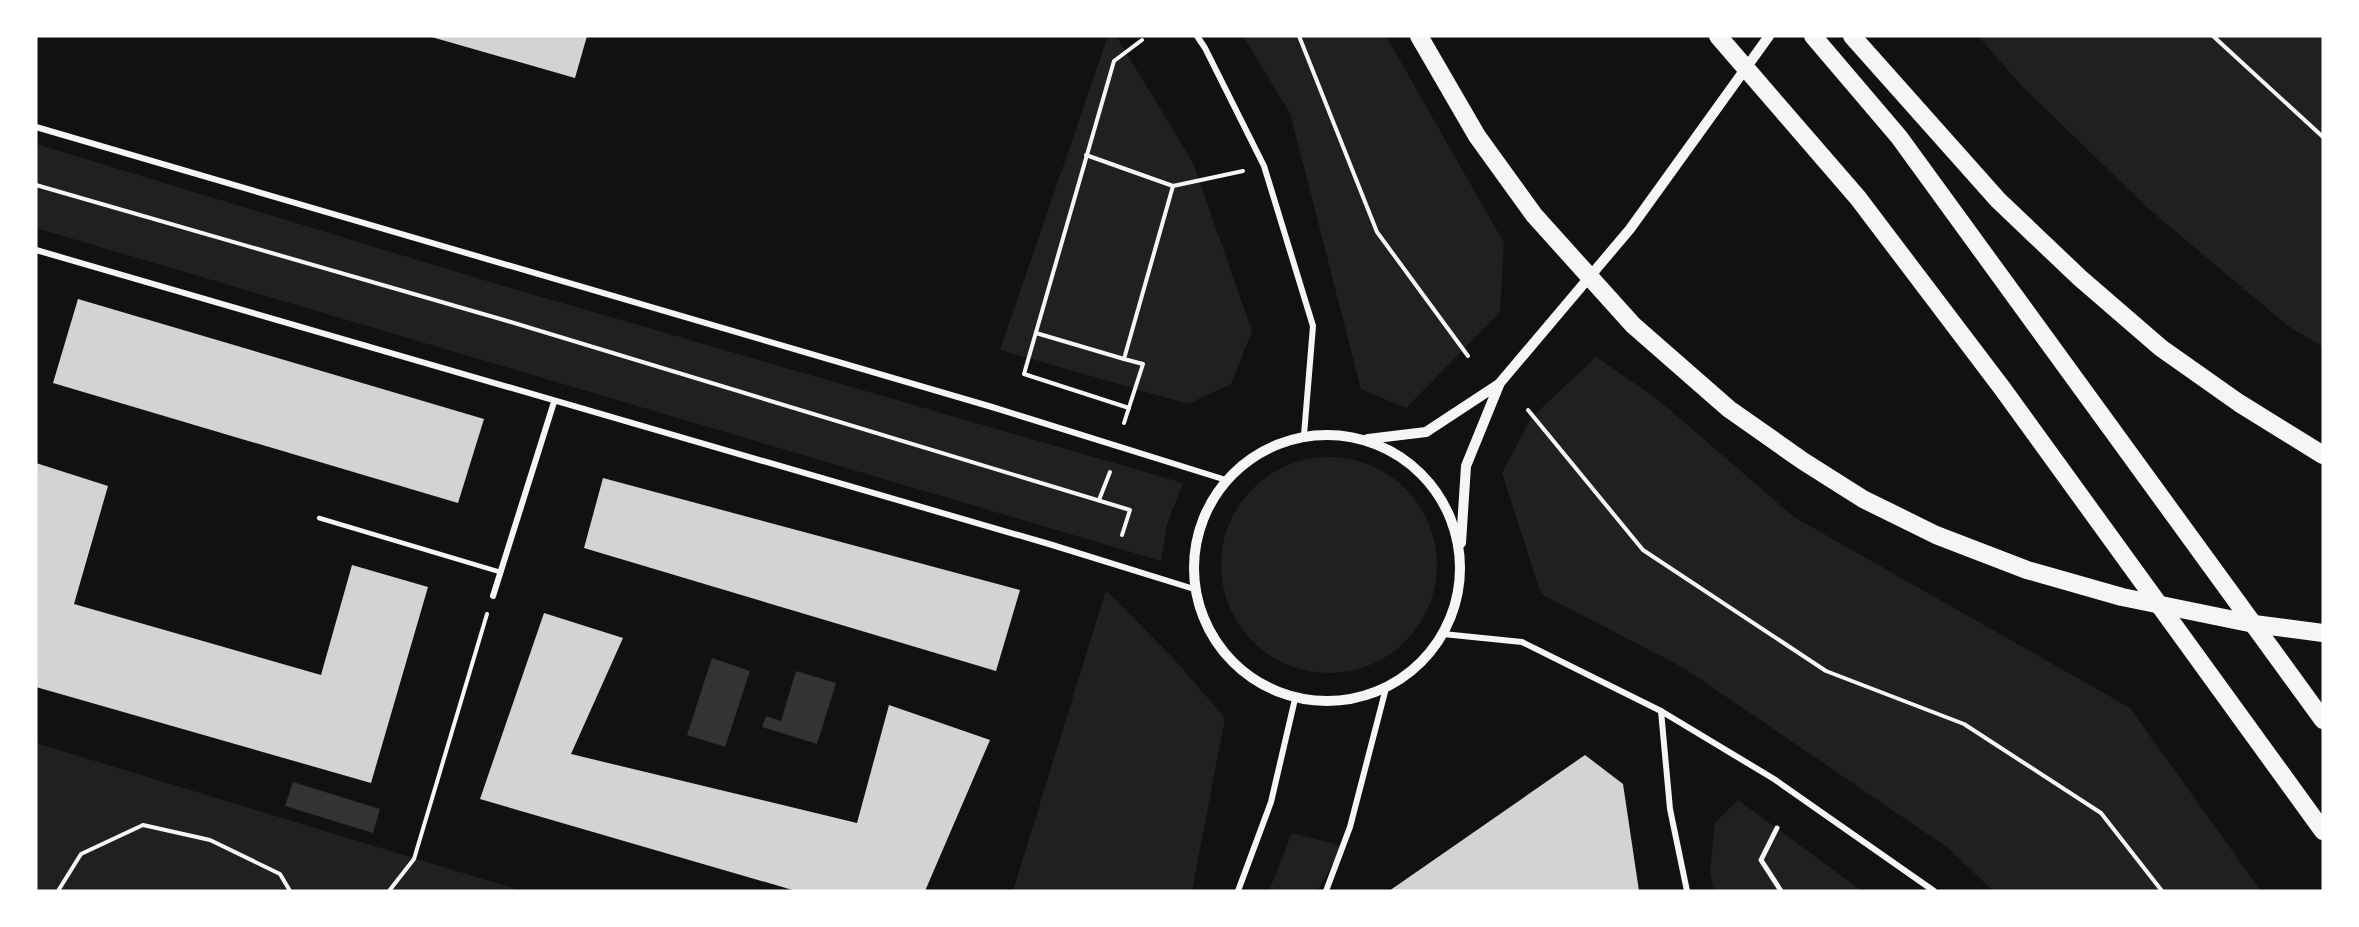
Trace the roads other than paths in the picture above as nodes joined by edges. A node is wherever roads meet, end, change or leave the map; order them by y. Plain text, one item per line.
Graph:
1 (1197, 36) edge
2 (1419, 36) edge
3 (1718, 36) edge
4 (1769, 36) edge
5 (1813, 36) edge
6 (1852, 36) edge
7 (36, 127) edge
8 (36, 250) edge
9 (1499, 384) junction
10 (554, 402) junction
11 (1304, 435) junction
12 (1368, 439) junction
13 (2323, 455) edge
14 (1226, 480) junction
15 (319, 518) dead end
16 (1460, 552) junction
17 (500, 572) junction
18 (1194, 589) junction
19 (493, 596) road end
20 (2323, 633) edge
21 (1443, 634) junction
22 (1386, 688) junction
23 (1295, 699) junction
24 (1661, 711) junction
25 (2323, 720) edge
26 (1777, 828) dead end
27 (2323, 831) edge
28 (1238, 891) edge
29 (1326, 891) edge
30 (1687, 891) edge
31 (1781, 891) edge
32 (1934, 891) edge

1 - 11 street
2 - 20 highway
3 - 27 highway
4 - 9 street
5 - 25 highway
6 - 13 highway
7 - 14 street
8 - 10 street
9 - 12 street
9 - 16 street
10 - 17 street
10 - 18 street
11 - 12 street
11 - 14 street
12 - 16 street
14 - 18 street
15 - 17 lane
16 - 21 street
17 - 19 street
18 - 23 street
21 - 22 street
21 - 24 street
22 - 23 street
22 - 29 street
23 - 28 street
24 - 30 street
24 - 32 street
26 - 31 street

